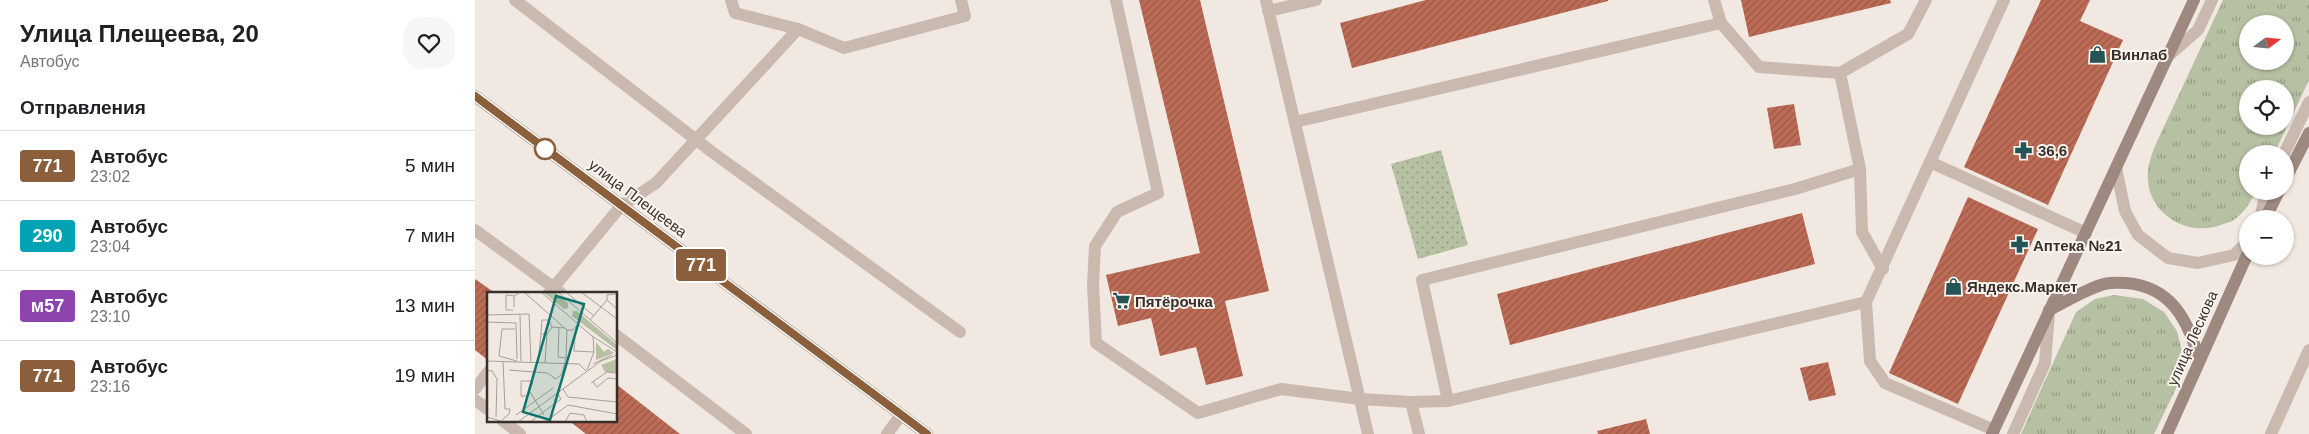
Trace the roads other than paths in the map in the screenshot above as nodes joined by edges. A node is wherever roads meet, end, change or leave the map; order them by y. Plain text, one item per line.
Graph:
1 (515, 0) edge
2 (731, 0) edge
3 (961, 0) edge
4 (1116, 0) edge
5 (1316, 0) edge
6 (1714, 0) edge
7 (1926, 0) edge
8 (2004, 0) edge
9 (2194, 0) edge
10 (2212, 0) edge
11 (1267, 6) edge
12 (1721, 23) junction
13 (798, 29) junction
14 (2167, 57) junction
15 (1840, 74) junction
16 (475, 96) edge
17 (2309, 102) edge
18 (1295, 122) junction
19 (2309, 133) edge
20 (696, 139) junction
21 (2288, 145) edge
22 (1930, 162) junction
23 (2294, 162) edge
24 (2116, 168) junction
25 (1860, 169) junction
26 (621, 206) junction
27 (475, 230) edge
28 (2086, 233) junction
29 (2239, 250) edge
30 (2242, 265) edge
31 (1883, 269) junction
32 (554, 291) edge
33 (1866, 302) junction
34 (2049, 310) junction
35 (960, 332) dead end
36 (617, 336) edge
37 (2309, 350) edge
38 (2199, 361) junction
39 (487, 373) edge
40 (475, 388) edge
41 (1360, 399) junction
42 (475, 400) edge
43 (1448, 401) junction
44 (1411, 402) junction
45 (487, 409) edge
46 (901, 415) junction
47 (505, 422) edge
48 (1993, 432) edge
49 (520, 434) edge
50 (746, 434) edge
51 (887, 434) edge
52 (927, 434) edge
53 (1368, 434) edge
54 (1419, 434) edge
55 (2013, 434) edge
56 (2167, 434) edge
57 (2271, 434) edge

1 - 20 street
2 - 13 street
3 - 13 street
4 - 41 street
5 - 11 street
6 - 12 street
7 - 15 street
8 - 22 street
9 - 14 main road
10 - 14 street
11 - 18 street
12 - 15 street
12 - 18 street
13 - 20 street
14 - 24 main road
15 - 25 street
16 - 26 main road, улица Плещеева
17 - 21 street
18 - 41 street
19 - 23 main road
20 - 26 street
20 - 35 street
22 - 28 street
22 - 31 street
24 - 28 main road
24 - 29 street
25 - 31 street
25 - 43 street
26 - 32 street
26 - 46 main road, улица Плещеева
27 - 32 street
28 - 34 main road
30 - 38 main road, улица Лескова
31 - 33 street
33 - 43 street
33 - 48 street
34 - 38 main road
34 - 48 main road
34 - 55 street
36 - 50 street
37 - 57 street
38 - 56 main road, улица Лескова
39 - 40 street
41 - 44 street
41 - 53 street
42 - 45 street
43 - 44 street
44 - 54 street
46 - 51 street
46 - 52 main road, улица Плещеева
47 - 49 street

